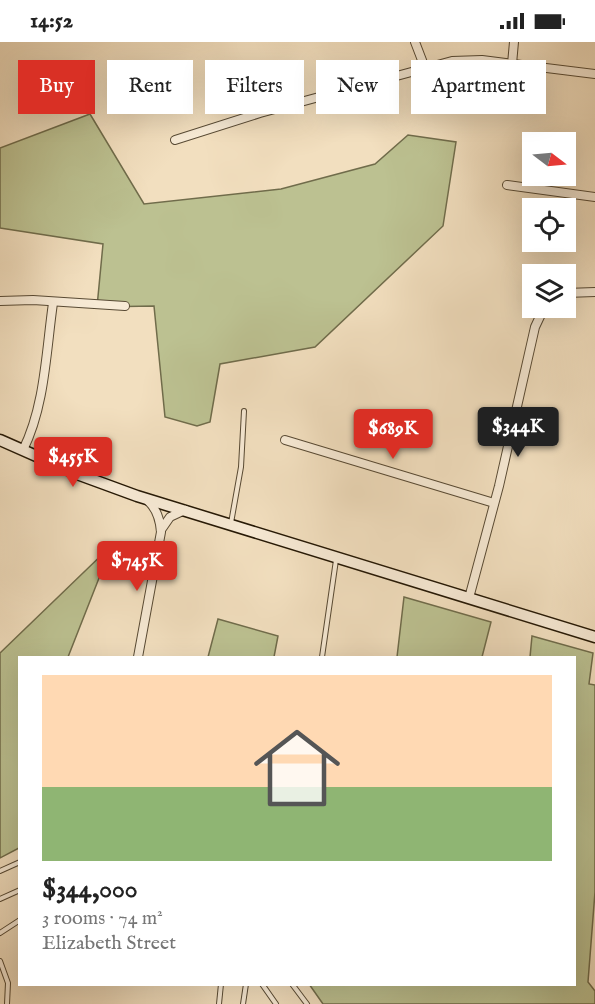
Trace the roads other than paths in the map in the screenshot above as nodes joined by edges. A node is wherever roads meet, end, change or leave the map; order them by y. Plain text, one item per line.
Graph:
1 (415, 42) edge
2 (514, 42) edge
3 (422, 60) edge
4 (512, 60) edge
5 (546, 68) edge
6 (411, 72) edge
7 (595, 74) edge
8 (175, 140) dead end
9 (507, 185) dead end
10 (595, 197) edge
11 (595, 291) edge
12 (576, 292) edge
13 (0, 301) edge
14 (53, 303) junction
15 (125, 306) dead end
16 (539, 318) edge
17 (244, 411) dead end
18 (285, 440) dead end
19 (0, 441) edge
20 (23, 450) junction
21 (145, 498) junction
22 (494, 504) junction
23 (186, 510) junction
24 (231, 524) junction
25 (161, 532) junction
26 (336, 556) junction
27 (469, 598) junction
28 (595, 637) edge
29 (138, 656) edge
30 (322, 656) edge
31 (18, 863) edge
32 (0, 871) edge
33 (18, 891) edge
34 (0, 900) edge
35 (18, 921) edge
36 (0, 933) edge
37 (0, 961) edge
38 (221, 986) edge
39 (246, 986) edge
40 (263, 986) edge
41 (294, 986) edge
42 (7, 1004) edge
43 (219, 1004) edge
44 (243, 1004) edge
45 (276, 1004) edge
46 (307, 1004) edge

1 - 3 street
2 - 4 street
5 - 7 street
6 - 8 street
9 - 10 street
11 - 12 street
13 - 14 street
14 - 15 street
14 - 20 street
16 - 22 street
17 - 24 lane
18 - 22 street
19 - 20 street
20 - 21 street
21 - 23 street
21 - 25 street
22 - 27 street
23 - 24 street
23 - 25 street
24 - 26 street
25 - 29 street
26 - 27 street
26 - 30 lane
27 - 28 street
31 - 32 lane
33 - 34 lane
35 - 36 lane
37 - 42 lane
38 - 43 lane
39 - 44 lane
40 - 45 lane
41 - 46 lane

